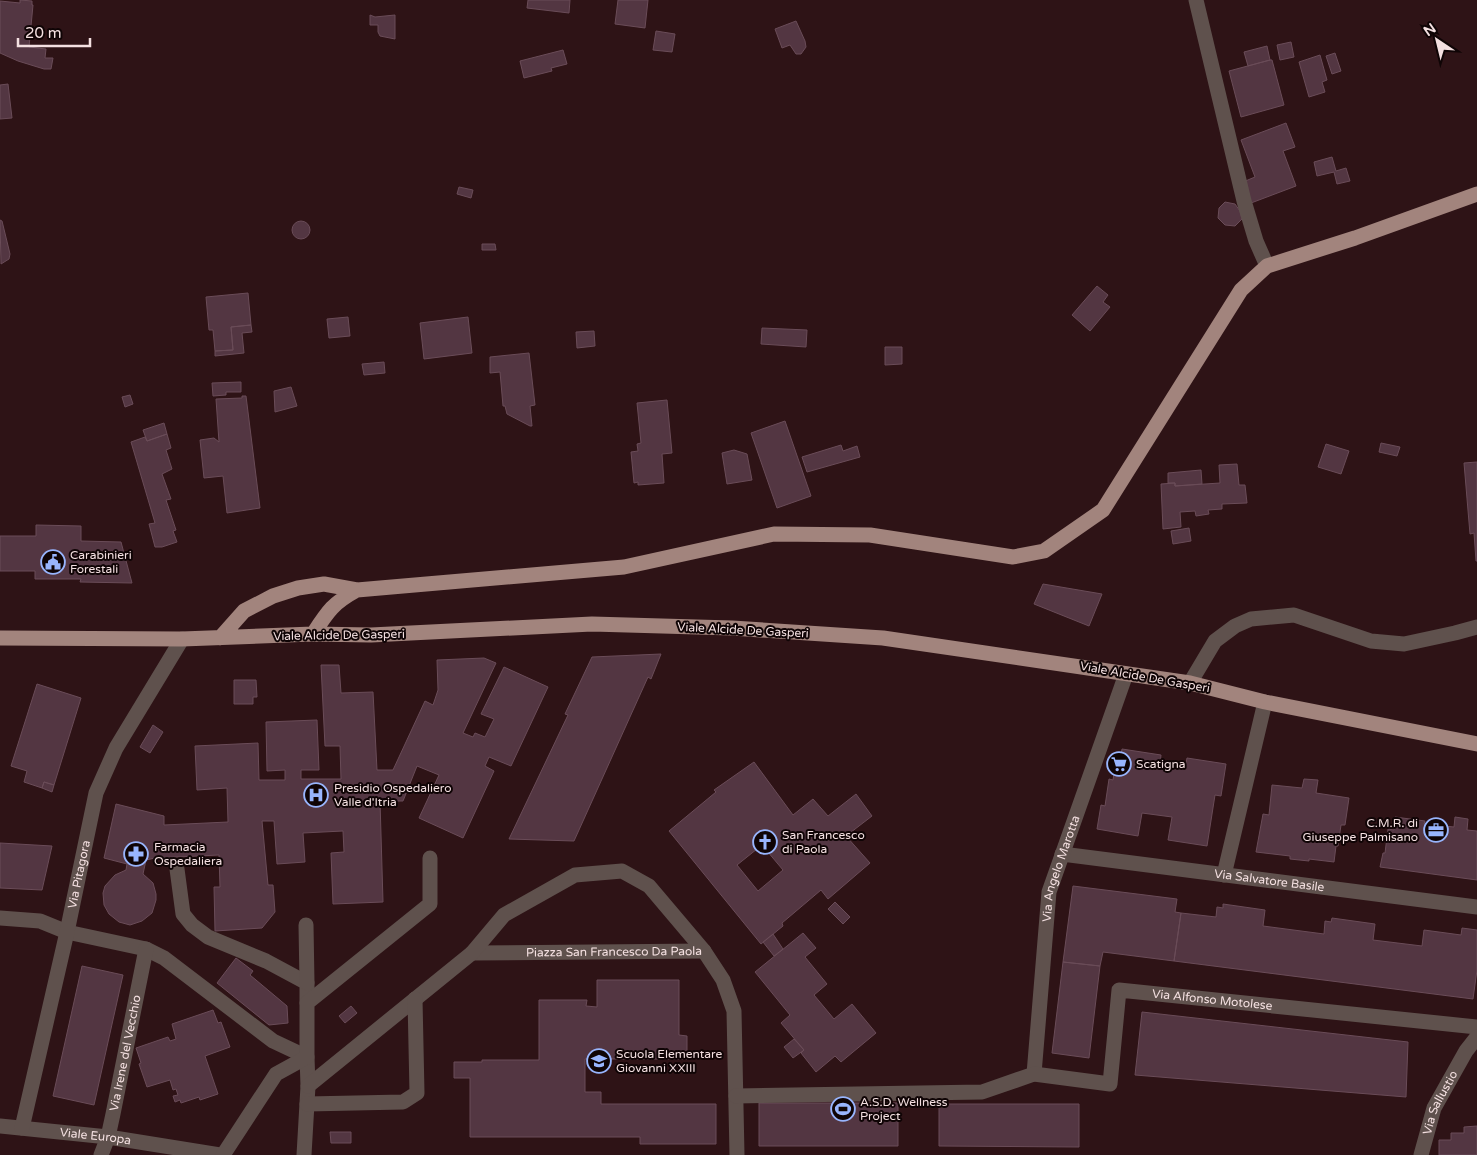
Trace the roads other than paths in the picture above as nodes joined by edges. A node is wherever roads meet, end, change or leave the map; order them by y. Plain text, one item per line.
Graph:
1 (1196, 0) edge
2 (1477, 194) edge
3 (1267, 266) junction
4 (357, 590) junction
5 (1477, 627) edge
6 (313, 634) junction
7 (0, 638) edge
8 (220, 638) junction
9 (182, 640) junction
10 (1126, 674) junction
11 (1190, 683) junction
12 (1265, 702) junction
13 (1477, 744) edge
14 (1062, 854) junction
15 (430, 858) dead end
16 (177, 869) dead end
17 (1224, 875) junction
18 (1477, 907) edge
19 (0, 918) edge
20 (306, 925) dead end
21 (67, 932) junction
22 (146, 950) junction
23 (704, 951) junction
24 (472, 953) junction
25 (307, 982) junction
26 (415, 999) junction
27 (307, 1003) junction
28 (1477, 1026) edge
29 (1477, 1037) edge
30 (1471, 1051) edge
31 (307, 1057) junction
32 (1034, 1074) junction
33 (308, 1086) junction
34 (736, 1096) junction
35 (307, 1104) junction
36 (0, 1126) edge
37 (22, 1128) junction
38 (108, 1138) junction
39 (101, 1155) edge
40 (221, 1155) edge
41 (304, 1155) edge
42 (738, 1155) edge
43 (1421, 1155) edge

1 - 3 street
2 - 3 main road
3 - 4 main road
4 - 6 main road
4 - 8 main road
5 - 11 street
6 - 8 main road, Viale Alcide De Gasperi
6 - 10 main road, Viale Alcide De Gasperi
7 - 9 main road, Viale Alcide De Gasperi
8 - 9 main road, Viale Alcide De Gasperi
9 - 21 street, Via Pitagora
10 - 11 main road, Viale Alcide De Gasperi
10 - 14 street, Via Angelo Marotta
11 - 12 main road, Viale Alcide De Gasperi
12 - 13 main road, Viale Alcide De Gasperi
12 - 17 street
14 - 17 street, Via Salvatore Basile
14 - 32 street, Via Angelo Marotta
15 - 27 street
16 - 25 street
17 - 18 street, Via Salvatore Basile
19 - 21 street
20 - 25 street
21 - 22 street
21 - 37 street, Via Pitagora
22 - 31 street
22 - 38 street, Via Irene del Vecchio
23 - 24 street, Piazza San Francesco Da Paola
23 - 24 street, Piazza San Francesco Da Paola
23 - 34 street
24 - 26 street, Piazza San Francesco Da Paola
25 - 27 street
26 - 33 street, Piazza San Francesco Da Paola
26 - 35 street
27 - 31 street
28 - 32 street, Via Alfonso Motolese
29 - 30 street, Via Sallustio
30 - 43 street, Via Sallustio
31 - 33 street
31 - 40 street
32 - 34 street
33 - 35 street
34 - 42 street
35 - 41 street
36 - 37 street, Viale Europa
37 - 38 street, Viale Europa
38 - 39 street, Via Irene del Vecchio
38 - 40 street, Viale Europa

